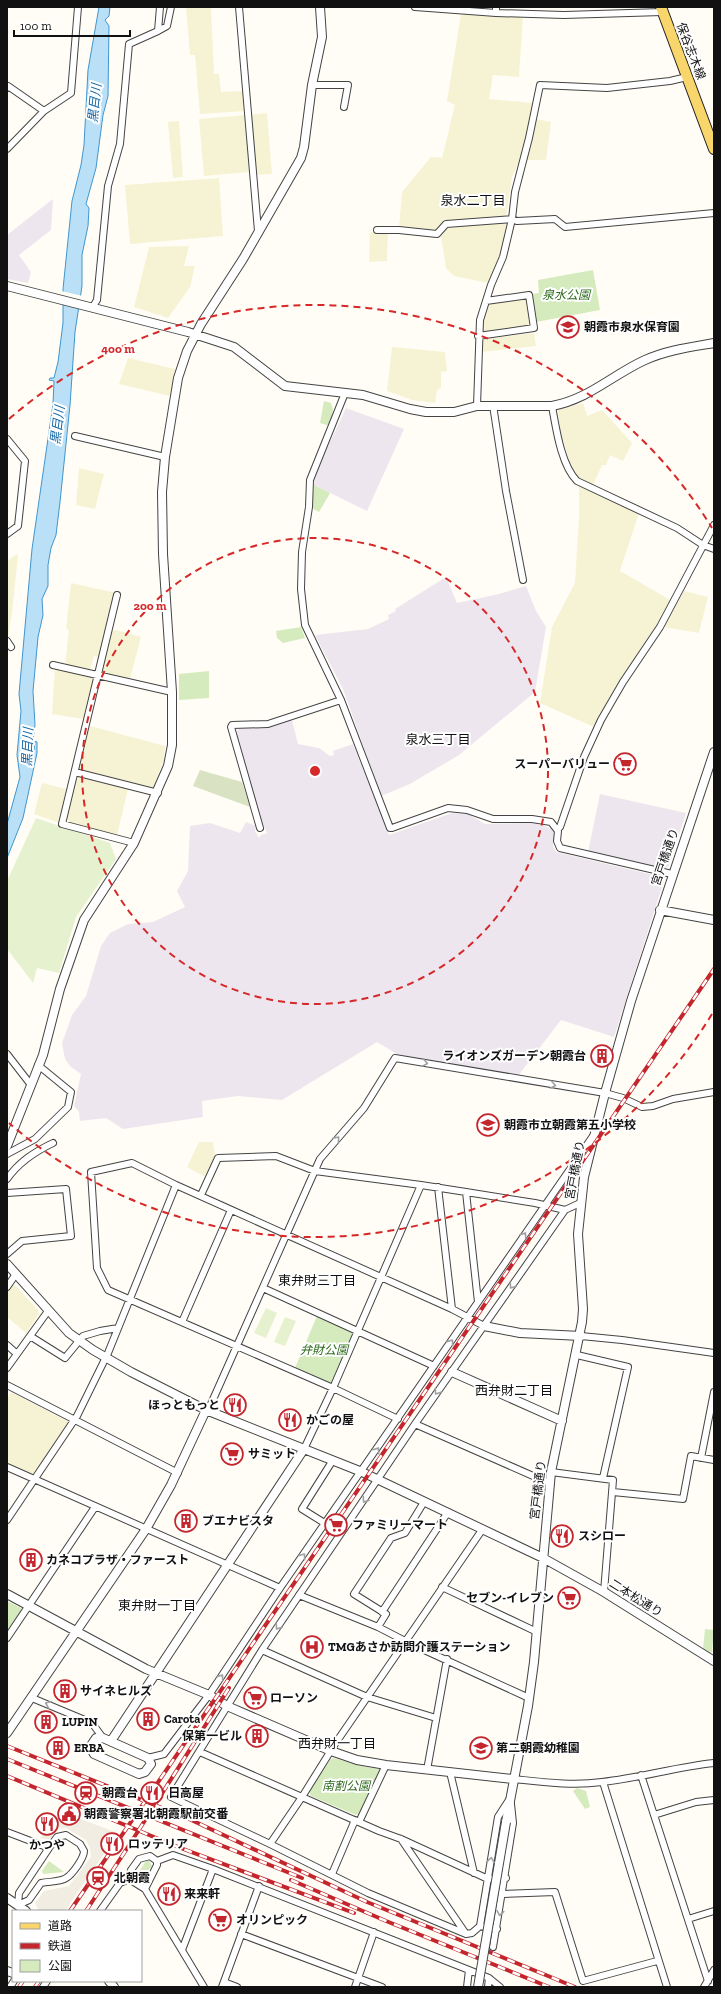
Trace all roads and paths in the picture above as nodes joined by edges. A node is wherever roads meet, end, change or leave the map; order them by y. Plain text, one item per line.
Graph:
1 (78, 7) edge
2 (160, 7) edge
3 (171, 7) edge
4 (239, 7) edge
5 (320, 7) edge
6 (415, 7) edge
7 (661, 9) edge
8 (496, 10) edge
9 (158, 31) junction
10 (687, 77) junction
11 (312, 85) junction
12 (7, 88) edge
13 (344, 107) dead end
14 (44, 111) junction
15 (7, 149) edge
16 (714, 149) edge
17 (714, 213) edge
18 (512, 219) junction
19 (377, 230) dead end
20 (258, 231) junction
21 (7, 286) edge
22 (486, 301) junction
23 (92, 308) junction
24 (196, 335) junction
25 (478, 336) junction
26 (714, 343) edge
27 (344, 393) junction
28 (494, 405) junction
29 (477, 406) junction
30 (552, 406) junction
31 (75, 436) dead end
32 (7, 439) edge
33 (165, 457) junction
34 (714, 525) edge
35 (7, 534) edge
36 (703, 545) junction
37 (714, 549) edge
38 (523, 580) dead end
39 (117, 595) dead end
40 (7, 641) edge
41 (11, 647) dead end
42 (54, 665) dead end
43 (97, 675) junction
44 (172, 692) junction
45 (341, 700) junction
46 (714, 755) edge
47 (74, 772) junction
48 (158, 793) junction
49 (260, 828) dead end
50 (557, 829) junction
51 (134, 843) junction
52 (672, 874) junction
53 (660, 910) junction
54 (714, 920) edge
55 (7, 1054) edge
56 (38, 1065) junction
57 (31, 1085) junction
58 (714, 1092) edge
59 (605, 1093) junction
60 (594, 1135) junction
61 (53, 1143) dead end
62 (7, 1146) edge
63 (7, 1154) edge
64 (315, 1171) junction
65 (7, 1179) edge
66 (176, 1185) junction
67 (421, 1185) junction
68 (438, 1187) junction
69 (466, 1192) junction
70 (7, 1193) edge
71 (201, 1195) junction
72 (580, 1203) junction
73 (544, 1204) junction
74 (231, 1210) junction
75 (565, 1210) junction
76 (287, 1234) junction
77 (7, 1254) edge
78 (7, 1264) edge
79 (16, 1274) junction
80 (380, 1276) junction
81 (7, 1286) edge
82 (263, 1288) junction
83 (128, 1299) junction
84 (478, 1302) junction
85 (452, 1309) junction
86 (48, 1311) junction
87 (468, 1317) junction
88 (182, 1322) junction
89 (484, 1326) junction
90 (118, 1328) junction
91 (357, 1331) junction
92 (30, 1336) junction
93 (580, 1336) junction
94 (78, 1341) junction
95 (7, 1345) edge
96 (237, 1346) junction
97 (714, 1353) edge
98 (17, 1354) junction
99 (577, 1355) junction
100 (106, 1358) junction
101 (434, 1366) junction
102 (7, 1368) edge
103 (452, 1372) junction
104 (7, 1385) edge
105 (332, 1388) junction
106 (714, 1392) edge
107 (206, 1410) junction
108 (398, 1419) junction
109 (75, 1420) junction
110 (562, 1421) junction
111 (415, 1424) junction
112 (304, 1449) junction
113 (700, 1458) junction
114 (333, 1460) junction
115 (714, 1460) edge
116 (7, 1467) edge
117 (362, 1472) junction
118 (551, 1472) junction
119 (178, 1473) junction
120 (603, 1478) junction
121 (34, 1480) junction
122 (378, 1480) junction
123 (549, 1483) junction
124 (613, 1492) junction
125 (424, 1502) junction
126 (95, 1507) junction
127 (448, 1512) junction
128 (7, 1520) edge
129 (326, 1524) junction
130 (146, 1529) junction
131 (482, 1530) junction
132 (543, 1558) junction
133 (228, 1565) junction
134 (442, 1587) junction
135 (280, 1588) junction
136 (604, 1592) junction
137 (7, 1594) edge
138 (300, 1595) junction
139 (29, 1606) junction
140 (382, 1612) junction
141 (378, 1627) junction
142 (77, 1631) junction
143 (537, 1632) junction
144 (7, 1638) edge
145 (406, 1641) junction
146 (262, 1650) junction
147 (447, 1659) junction
148 (714, 1661) edge
149 (155, 1673) junction
150 (209, 1695) junction
151 (367, 1697) junction
152 (32, 1698) junction
153 (529, 1698) junction
154 (227, 1706) junction
155 (436, 1718) junction
156 (7, 1733) edge
157 (107, 1739) junction
158 (331, 1751) junction
159 (200, 1752) junction
160 (148, 1758) junction
161 (714, 1763) edge
162 (386, 1765) junction
163 (427, 1770) junction
164 (450, 1772) junction
165 (641, 1775) junction
166 (513, 1779) junction
167 (603, 1782) junction
168 (302, 1797) junction
169 (510, 1799) junction
170 (714, 1800) edge
171 (654, 1815) junction
172 (357, 1821) junction
173 (7, 1832) edge
174 (401, 1839) junction
175 (270, 1844) junction
176 (49, 1848) junction
177 (157, 1861) junction
178 (35, 1869) junction
179 (213, 1869) junction
180 (474, 1873) junction
181 (332, 1874) junction
182 (506, 1878) junction
183 (129, 1879) junction
184 (488, 1879) junction
185 (41, 1883) junction
186 (259, 1886) junction
187 (145, 1889) junction
188 (503, 1894) junction
189 (7, 1898) edge
190 (18, 1905) junction
191 (25, 1910) edge
192 (101, 1910) edge
193 (714, 1911) edge
194 (688, 1919) junction
195 (480, 1926) junction
196 (496, 1929) junction
197 (374, 1932) junction
198 (241, 1934) junction
199 (466, 1934) junction
200 (493, 1947) dead end
201 (182, 1950) junction
202 (658, 1961) junction
203 (469, 1970) junction
204 (714, 1970) edge
205 (358, 1978) junction
206 (489, 1978) junction
207 (708, 1981) junction
208 (223, 1985) edge
209 (204, 1987) edge
210 (237, 1987) edge
211 (355, 1987) edge
212 (382, 1987) edge
213 (467, 1987) edge
214 (478, 1987) edge
215 (488, 1987) edge
216 (500, 1987) edge
217 (667, 1987) edge
218 (704, 1987) edge

1 - 14 street
2 - 9 street
3 - 9 street
4 - 20 street
5 - 11 street
6 - 8 street
7 - 8 street
7 - 10 main road, 保谷志木線
9 - 23 street
10 - 16 main road, 保谷志木線
10 - 18 street
11 - 13 street
11 - 20 street
12 - 14 street
14 - 15 street
17 - 18 street
18 - 19 street
18 - 22 street
20 - 24 street
21 - 23 street
22 - 25 street
22 - 25 street
23 - 24 street
24 - 27 street
24 - 33 street
25 - 29 street
26 - 30 street
27 - 29 street
27 - 45 street
28 - 29 street
28 - 30 street
28 - 38 street
30 - 36 street
31 - 33 street
32 - 35 street
33 - 44 street
34 - 36 street
36 - 37 street
36 - 50 street
39 - 43 street
40 - 41 street
42 - 43 street
43 - 44 street
43 - 47 street
44 - 48 street
45 - 49 street
45 - 50 street
46 - 52 street, 宮戸橋通り
47 - 48 street
47 - 51 street
48 - 51 street
50 - 52 street
51 - 56 street
52 - 53 street, 宮戸橋通り
53 - 54 street
53 - 59 street, 宮戸橋通り
55 - 57 street
56 - 57 street
56 - 63 street
57 - 62 street
58 - 59 street
59 - 60 street, 宮戸橋通り
64 -> 59 street
60 - 72 street, 宮戸橋通り
60 - 73 street
61 - 65 street
64 - 67 street
64 - 71 street
64 - 76 street
66 - 71 street
66 - 83 street
66 - 83 street
67 - 68 street
67 - 80 street
68 - 69 street
68 - 85 street
69 - 73 street
69 - 84 street
70 - 77 street
71 - 74 street
72 - 75 street
72 - 93 street, 宮戸橋通り
73 - 75 street
84 -> 73 street
74 - 76 street
74 - 88 street
75 -> 89 street
76 - 80 street
76 - 82 street
78 - 79 street, 二本松通り
79 - 81 street
79 - 86 street, 二本松通り
80 - 85 street
80 - 91 street
82 - 91 street
82 - 96 street
83 - 88 street
83 - 90 street
84 - 87 street
85 - 87 street
86 - 92 street
86 - 94 street, 二本松通り
87 - 89 street
101 -> 87 street
88 - 96 street
89 - 93 street
89 - 103 street
90 - 94 street
90 - 100 street
91 - 101 street
91 - 105 street
92 - 94 street
92 - 98 street
93 - 97 street
93 - 99 street, 宮戸橋通り
94 - 100 street, 二本松通り
95 - 98 street
96 - 105 street
96 - 107 street
98 - 102 street
99 - 110 street, 宮戸橋通り
99 - 120 street
100 - 107 street, 二本松通り
100 - 109 street
101 - 108 street
103 - 110 street
103 -> 111 street
104 - 109 street
105 - 108 street
105 - 112 street
106 - 113 street
107 - 112 street, 二本松通り
107 - 119 street
117 -> 108 street
109 - 119 street
109 - 121 street
110 - 118 street, 宮戸橋通り
111 - 122 street
111 - 123 street
112 - 114 street, 二本松通り
112 - 133 street
113 - 115 street
113 - 124 street
114 - 117 street, 二本松通り
114 - 129 street
116 - 121 street
117 - 122 street, 二本松通り
117 - 129 street
118 - 120 street
118 - 123 street, 宮戸橋通り
119 - 130 street
120 - 124 street
121 - 126 street
121 - 128 street
122 - 125 street, 二本松通り
122 -> 138 street
123 - 132 street, 宮戸橋通り
124 - 136 street
125 - 127 street, 二本松通り
125 - 140 street
126 - 130 street
126 - 139 street
127 - 131 street, 二本松通り
127 - 140 street
135 -> 129 street
130 - 133 street
130 - 142 street
131 - 132 street, 二本松通り
131 - 134 street
132 - 136 street, 二本松通り
132 - 143 street, 宮戸橋通り
133 - 135 street
133 - 149 street
134 - 143 street
134 - 145 street
150 -> 135 street
136 - 148 street, 二本松通り
137 - 139 street
138 - 141 street
138 -> 146 street
139 - 142 street
139 - 144 street
140 - 141 street
141 - 145 street
142 - 149 street
142 - 152 street
143 - 153 street, 宮戸橋通り
145 - 147 street
145 - 151 street
146 - 151 street
146 - 154 street
147 - 153 street
147 - 155 street
149 - 150 street
149 - 157 street
150 - 154 street
150 - 160 street
151 - 155 street
151 - 158 street
152 - 156 street
157 -> 152 street
153 - 166 street, 宮戸橋通り
154 - 158 street
154 - 159 street
155 - 163 street
157 - 160 street
157 - 160 street
158 - 162 street
158 - 168 street
159 - 168 street
159 - 175 street
161 - 165 street
162 - 163 street
162 - 172 street
163 - 164 street
164 - 166 street
164 - 180 street
165 - 167 street
165 - 171 street
166 - 167 street
166 - 169 street, 宮戸橋通り
167 - 202 street
168 - 172 street
168 - 175 street
169 - 182 street
184 -> 169 street
169 - 214 street, 宮戸橋通り, bridge
170 - 171 street
171 - 194 street
172 - 174 street
172 - 181 street
173 - 176 street
174 - 180 street
174 - 199 street
175 - 181 street
176 - 178 street
176 - 185 street
177 - 179 street
177 - 183 street
177 - 187 street
178 - 185 street
178 - 190 street
179 - 186 street
179 - 201 street
180 - 184 street
181 - 199 street
182 - 184 street
182 - 188 street
183 - 187 street
183 - 192 street
184 - 195 street
185 - 190 street
186 - 197 street
186 - 198 street
187 - 201 street
188 -> 196 street
188 - 202 street
189 - 190 street
190 - 191 street
193 - 194 street
194 - 207 street
195 - 196 street
195 - 199 street
196 - 200 street
197 - 203 street
197 - 205 street
198 - 205 street
198 - 208 street
201 - 209 street
202 - 217 street
203 - 206 street
203 - 213 street
204 - 207 street
205 - 211 street
205 - 212 street
206 - 215 street
206 - 216 street
207 - 218 street
208 - 210 street

